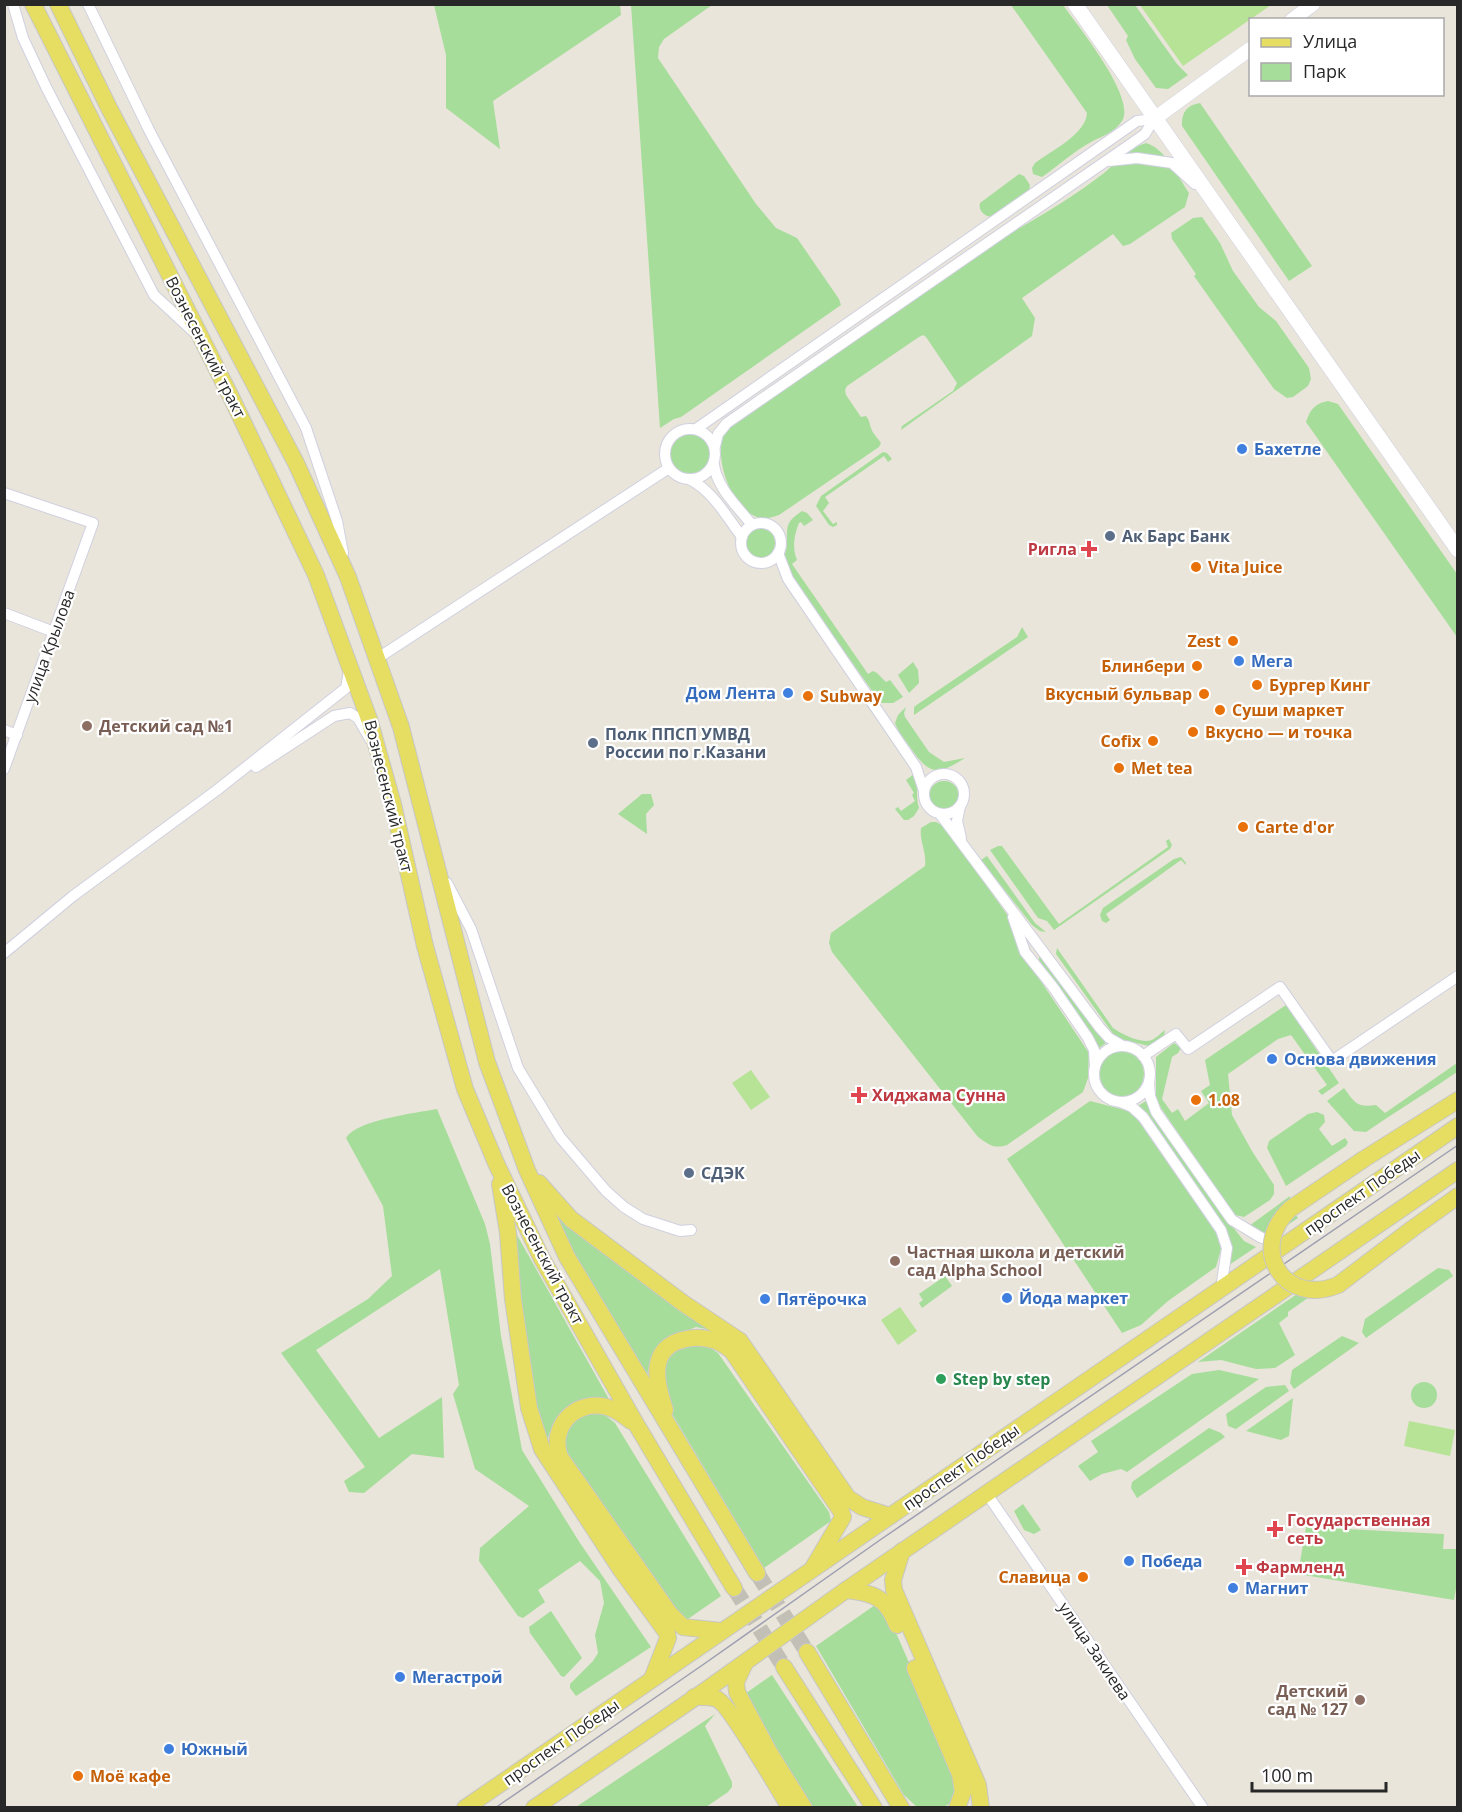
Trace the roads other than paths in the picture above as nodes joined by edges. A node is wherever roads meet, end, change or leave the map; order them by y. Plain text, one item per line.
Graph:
1 (13, 4) edge
2 (33, 4) edge
3 (58, 4) edge
4 (87, 4) edge
5 (1075, 4) edge
6 (1313, 4) edge
7 (1295, 18) edge
8 (1249, 50) edge
9 (1154, 119) junction
10 (1105, 162) junction
11 (1211, 197) junction
12 (203, 341) junction
13 (696, 429) junction
14 (715, 446) junction
15 (714, 465) junction
16 (669, 468) junction
17 (689, 479) junction
18 (4, 493) edge
19 (752, 525) junction
20 (742, 537) junction
21 (1458, 550) edge
22 (778, 553) junction
23 (762, 563) junction
24 (348, 577) junction
25 (788, 579) junction
26 (4, 614) edge
27 (54, 632) junction
28 (378, 658) junction
29 (350, 663) junction
30 (4, 730) edge
31 (17, 735) junction
32 (380, 758) junction
33 (916, 766) junction
34 (4, 769) edge
35 (935, 775) junction
36 (217, 790) junction
37 (924, 790) junction
38 (960, 806) junction
39 (940, 814) junction
40 (962, 841) junction
41 (438, 867) junction
42 (1011, 911) junction
43 (1038, 944) junction
44 (4, 953) edge
45 (1036, 967) junction
46 (1458, 976) edge
47 (1123, 1046) junction
48 (1143, 1056) junction
49 (1095, 1067) junction
50 (1149, 1081) junction
51 (1458, 1100) edge
52 (1120, 1102) junction
53 (1458, 1126) edge
54 (496, 1163) junction
55 (527, 1170) junction
56 (1458, 1170) edge
57 (1458, 1196) edge
58 (691, 1230) dead end
59 (1285, 1246) junction
60 (1221, 1289) junction
61 (636, 1424) junction
62 (670, 1428) junction
63 (987, 1494) junction
64 (890, 1516) junction
65 (902, 1551) junction
66 (811, 1571) junction
67 (757, 1573) tunnel mouth
68 (734, 1588) tunnel mouth
69 (846, 1590) junction
70 (721, 1631) junction
71 (807, 1652) tunnel mouth
72 (745, 1662) junction
73 (784, 1667) tunnel mouth
74 (652, 1679) junction
75 (694, 1697) junction
76 (897, 1801) edge
77 (541, 1806) edge
78 (465, 1808) edge
79 (790, 1808) edge
80 (804, 1808) edge
81 (874, 1808) edge
82 (912, 1808) edge
83 (957, 1808) edge
84 (981, 1808) edge
85 (1203, 1808) edge

1 - 12 street
2 - 12 main road, Вознесенский тракт
3 - 24 main road, Вознесенский тракт
4 - 24 street
5 - 9 main road
6 - 7 street
8 - 9 street
9 - 10 street
9 - 11 main road
9 - 13 street
10 - 11 street
10 - 14 street
11 - 21 main road
12 - 29 main road, Вознесенский тракт
13 - 14 street
13 - 16 street
14 - 15 street
15 - 17 street
15 - 19 street
16 - 17 street
16 - 28 street
17 - 20 street
18 - 27 street, улица Крылова
19 - 20 street
19 - 22 street
20 - 23 street
22 - 23 street
22 - 25 street
23 - 25 street
24 - 28 main road, Вознесенский тракт
25 - 33 street
26 - 27 street
27 - 31 street, улица Крылова
28 - 41 main road, Вознесенский тракт
29 - 32 main road, Вознесенский тракт
29 - 36 street
30 - 31 street
31 - 34 street, улица Крылова
32 - 36 street
32 - 54 main road, Вознесенский тракт
33 - 35 street
33 - 37 street
35 - 37 street
35 - 38 street
36 - 44 street
37 - 39 street
38 - 39 street
38 - 40 street
39 - 40 street
40 - 42 street
41 - 55 main road, Вознесенский тракт
41 - 58 street
42 - 43 street
42 - 45 street
43 - 45 street
43 - 47 street
45 - 49 street
46 - 48 street
47 - 48 street
47 - 49 street
48 - 50 street
49 - 52 street
50 - 52 street
50 - 59 street
51 - 57 main road, bridge
52 - 60 street
53 - 59 main road, проспект Победы
54 - 61 main road, Вознесенский тракт
54 - 74 main road
55 - 62 main road, Вознесенский тракт
55 - 64 main road
56 - 63 main road
59 - 60 main road, проспект Победы
60 - 64 main road, проспект Победы
61 - 68 main road, Вознесенский тракт
61 - 70 main road
62 - 66 main road
62 - 67 main road, Вознесенский тракт
63 - 65 main road
63 - 85 street, улица Закиева
64 - 66 main road, проспект Победы
65 - 69 main road
65 - 84 main road
66 - 70 main road, проспект Победы
69 - 72 main road
69 - 83 main road
70 - 74 main road, проспект Победы
71 - 76 main road
72 - 75 main road
72 - 80 main road
73 - 81 main road
74 - 78 main road, проспект Победы
75 - 77 main road
75 - 79 main road
76 - 82 main road

